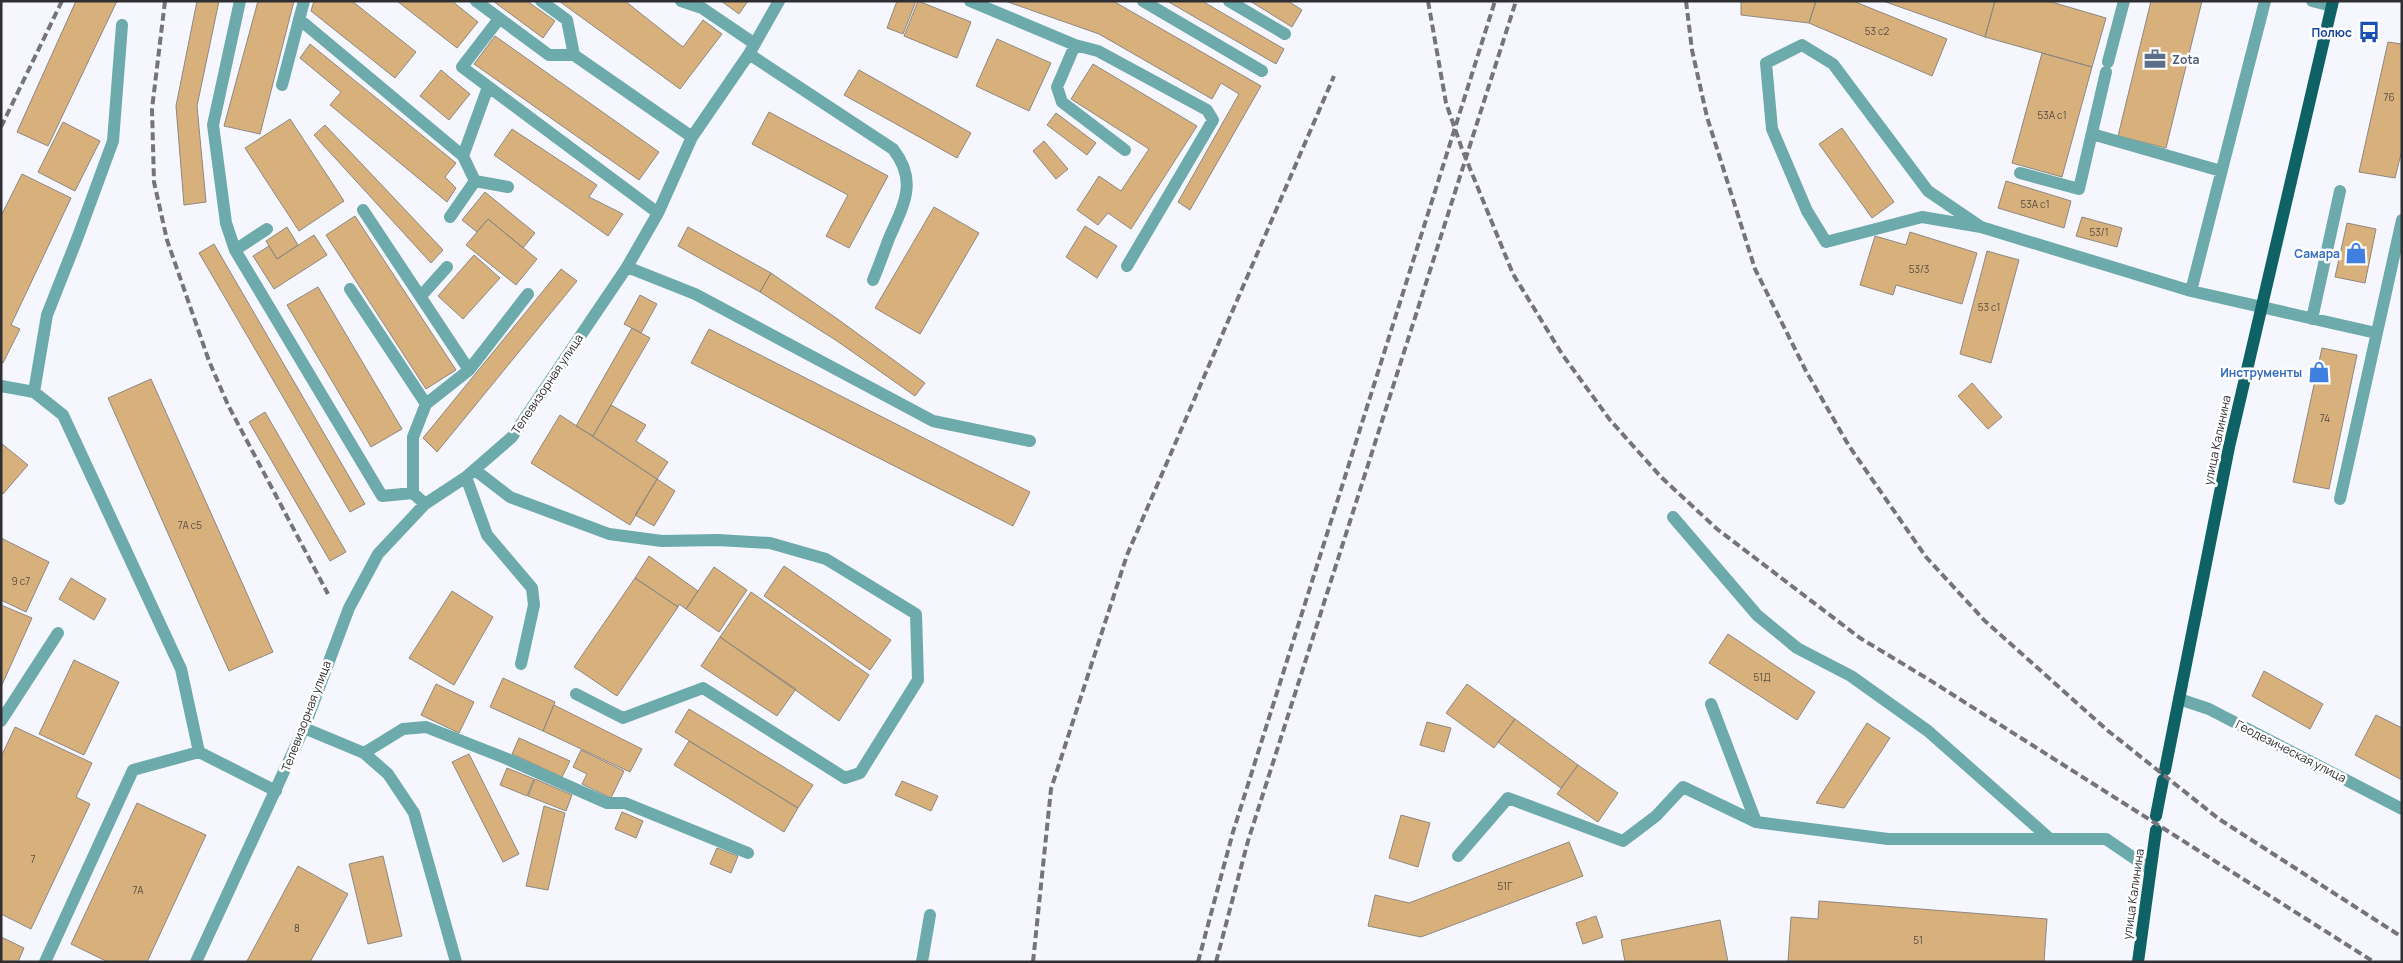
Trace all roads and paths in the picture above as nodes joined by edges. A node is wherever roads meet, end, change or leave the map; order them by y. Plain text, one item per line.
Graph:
1 (240, 1) edge
2 (304, 1) edge
3 (476, 1) edge
4 (541, 1) edge
5 (681, 1) edge
6 (780, 1) edge
7 (970, 1) edge
8 (1143, 1) edge
9 (1229, 1) edge
10 (2124, 1) edge
11 (2265, 1) edge
12 (2312, 1) edge
13 (2332, 4) edge
14 (299, 19) junction
15 (499, 19) junction
16 (122, 25) dead end
17 (1285, 34) dead end
18 (1075, 45) junction
19 (752, 49) junction
20 (574, 55) junction
21 (1262, 71) dead end
22 (282, 85) dead end
23 (488, 87) junction
24 (2092, 134) junction
25 (692, 137) junction
26 (1126, 150) dead end
27 (462, 156) junction
28 (2221, 171) junction
29 (2020, 173) dead end
30 (475, 181) junction
31 (508, 186) dead end
32 (2340, 191) dead end
33 (363, 210) dead end
34 (658, 213) junction
35 (450, 217) dead end
36 (2402, 220) edge
37 (1981, 227) junction
38 (267, 229) dead end
39 (235, 250) junction
40 (627, 266) junction
41 (1127, 266) dead end
42 (447, 267) dead end
43 (873, 280) dead end
44 (350, 289) dead end
45 (2191, 291) junction
46 (528, 294) dead end
47 (421, 296) junction
48 (2260, 307) junction
49 (2312, 319) junction
50 (2376, 333) junction
51 (469, 370) junction
52 (1, 386) edge
53 (34, 392) junction
54 (426, 404) junction
55 (1030, 441) dead end
56 (470, 473) junction
57 (413, 493) junction
58 (2340, 499) dead end
59 (425, 504) junction
60 (1673, 517) dead end
61 (58, 633) dead end
62 (521, 664) dead end
63 (576, 694) dead end
64 (2179, 699) junction
65 (1711, 704) dead end
66 (1, 720) edge
67 (304, 728) junction
68 (199, 752) junction
69 (364, 753) junction
70 (276, 791) junction
71 (2402, 809) edge
72 (2156, 816) dead end
73 (1756, 822) junction
74 (2156, 830) dead end
75 (2050, 839) junction
76 (748, 852) dead end
77 (1458, 856) dead end
78 (2150, 869) junction
79 (930, 915) dead end
80 (45, 962) edge
81 (196, 962) edge
82 (456, 962) edge
83 (922, 962) edge
84 (2138, 962) edge

1 - 39 street
2 - 14 street
3 - 15 street
4 - 20 street
5 - 19 street
6 - 19 street, Телевизорная улица
7 - 18 street
8 - 21 street
9 - 17 street
10 - 24 street
11 - 28 street
12 - 13 street
13 - 48 main road, улица Калинина
14 - 22 street
14 - 27 street
15 - 20 street
15 - 23 street
16 - 53 street
18 - 26 street
18 - 41 street
19 - 25 street, Телевизорная улица
19 - 43 street
20 - 25 street
23 - 27 street
23 - 34 street
24 - 28 street
24 - 29 street
25 - 34 street, Телевизорная улица
27 - 30 street
28 - 45 street
30 - 31 street
30 - 35 street
32 - 49 street
33 - 47 street
34 - 40 street, Телевизорная улица
36 - 50 street
37 - 37 street
37 - 45 street
38 - 39 street
39 - 57 street
40 - 55 street
40 - 56 street, Телевизорная улица
42 - 47 street
44 - 54 street
45 - 48 street
46 - 51 street
47 - 51 street
48 - 49 street
48 - 64 main road, улица Калинина
49 - 50 street
50 - 58 street
51 - 54 street
52 - 53 street
53 - 68 street
54 - 57 street
56 - 59 street, Телевизорная улица
56 - 62 street
56 - 63 street
57 - 59 street
59 - 67 street, Телевизорная улица
60 - 75 street
61 - 66 street
64 - 71 street, Геодезическая улица
64 - 72 main road, улица Калинина
65 - 73 street
67 - 69 street
67 - 70 street, Телевизорная улица
68 - 70 street
68 - 80 street
69 - 76 street
69 - 82 street
70 - 81 street, Телевизорная улица
73 - 75 street
73 - 77 street
74 - 78 main road, улица Калинина
75 - 78 street
78 - 84 main road, улица Калинина
79 - 83 street

